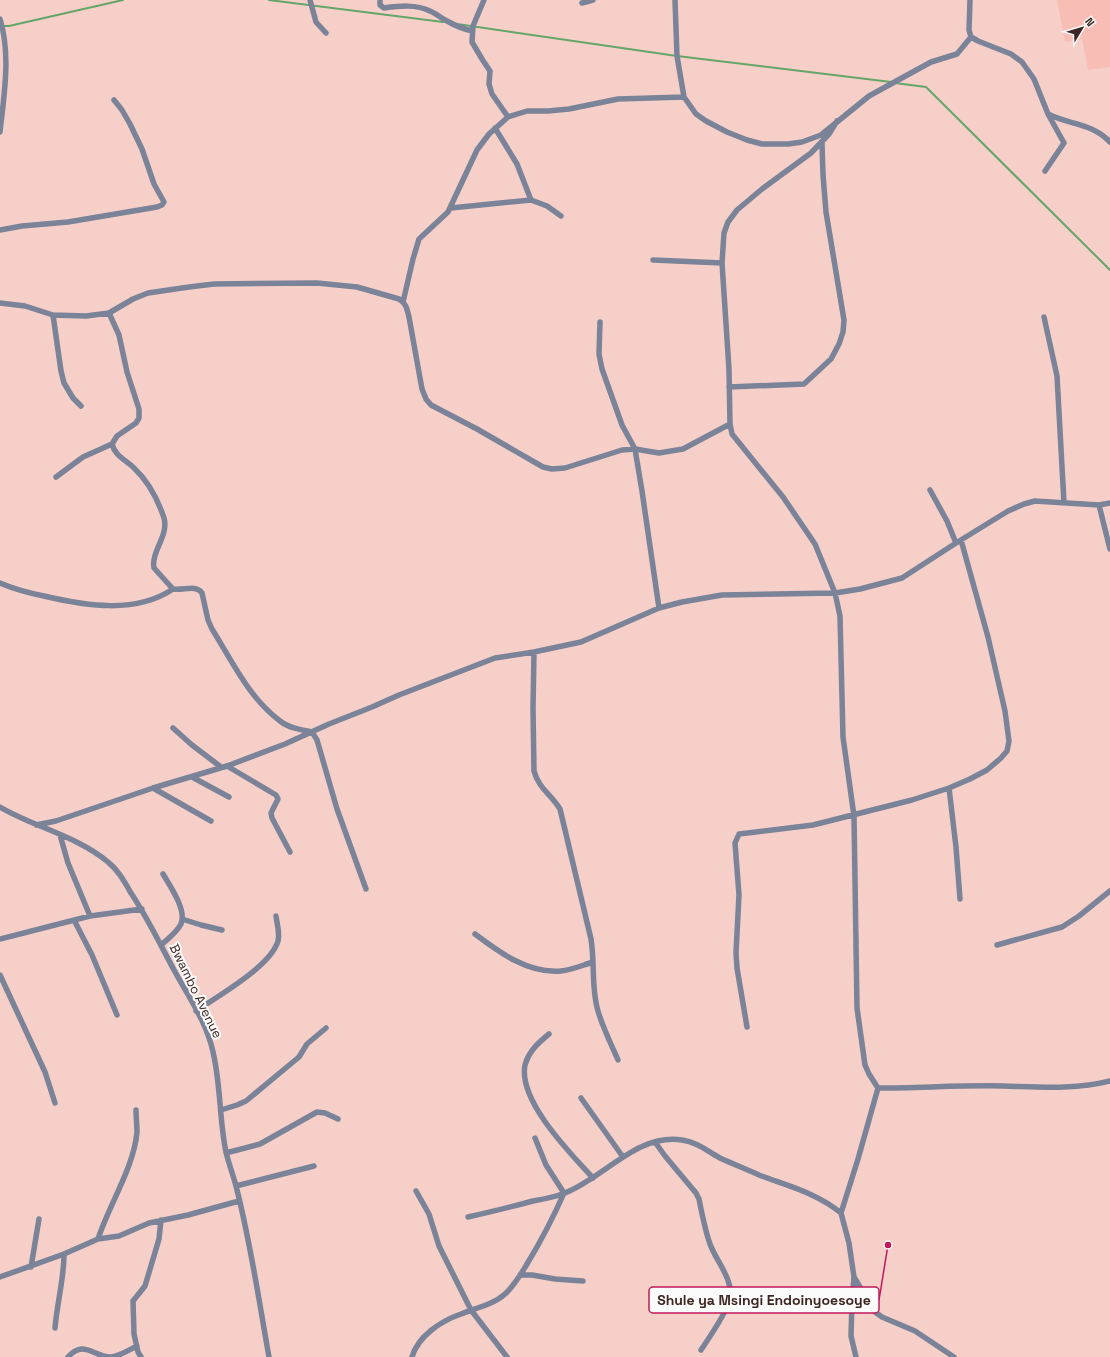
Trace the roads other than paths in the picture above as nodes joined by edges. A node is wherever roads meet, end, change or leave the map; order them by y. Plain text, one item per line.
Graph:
1 (310, 0) edge
2 (380, 0) edge
3 (484, 0) edge
4 (593, 0) edge
5 (675, 0) edge
6 (970, 0) edge
7 (582, 2) dead end
8 (0, 19) edge
9 (472, 31) junction
10 (326, 33) dead end
11 (971, 37) junction
12 (684, 97) junction
13 (114, 100) dead end
14 (1, 107) edge
15 (1048, 114) junction
16 (508, 117) junction
17 (837, 121) junction
18 (495, 128) junction
19 (0, 132) edge
20 (1110, 142) edge
21 (822, 143) junction
22 (1045, 171) dead end
23 (531, 200) junction
24 (451, 208) junction
25 (561, 216) dead end
26 (0, 230) edge
27 (653, 260) dead end
28 (722, 263) junction
29 (0, 302) edge
30 (403, 302) junction
31 (109, 313) junction
32 (53, 314) junction
33 (1044, 317) dead end
34 (600, 322) dead end
35 (729, 387) junction
36 (80, 406) dead end
37 (730, 424) junction
38 (112, 444) junction
39 (635, 449) junction
40 (56, 476) dead end
41 (930, 490) dead end
42 (1064, 502) junction
43 (1110, 503) edge
44 (1099, 506) junction
45 (958, 541) junction
46 (1110, 549) edge
47 (0, 583) edge
48 (173, 589) junction
49 (835, 593) junction
50 (659, 608) junction
51 (534, 652) junction
52 (173, 728) dead end
53 (312, 732) junction
54 (224, 766) junction
55 (192, 777) junction
56 (153, 788) junction
57 (949, 788) junction
58 (229, 797) dead end
59 (0, 807) edge
60 (854, 816) junction
61 (211, 821) dead end
62 (36, 825) junction
63 (60, 835) junction
64 (290, 852) dead end
65 (163, 874) dead end
66 (366, 889) dead end
67 (1110, 891) edge
68 (960, 898) dead end
69 (142, 909) junction
70 (90, 916) junction
71 (276, 916) dead end
72 (182, 919) junction
73 (74, 920) junction
74 (222, 930) dead end
75 (475, 934) dead end
76 (0, 939) edge
77 (161, 945) junction
78 (998, 945) dead end
79 (593, 962) junction
80 (0, 975) edge
81 (196, 1011) junction
82 (117, 1015) dead end
83 (747, 1026) dead end
84 (326, 1028) dead end
85 (549, 1034) dead end
86 (618, 1060) dead end
87 (1110, 1081) edge
88 (878, 1088) junction
89 (580, 1098) dead end
90 (55, 1103) dead end
91 (136, 1110) dead end
92 (221, 1110) junction
93 (338, 1120) dead end
94 (535, 1138) dead end
95 (655, 1142) junction
96 (226, 1153) junction
97 (623, 1157) junction
98 (314, 1166) dead end
99 (592, 1178) junction
100 (236, 1186) junction
101 (416, 1191) dead end
102 (564, 1193) junction
103 (239, 1201) junction
104 (841, 1213) junction
105 (468, 1217) dead end
106 (39, 1219) dead end
107 (162, 1220) junction
108 (98, 1239) junction
109 (64, 1254) junction
110 (31, 1267) junction
111 (520, 1275) junction
112 (0, 1277) edge
113 (854, 1277) junction
114 (583, 1281) dead end
115 (471, 1310) junction
116 (55, 1328) dead end
117 (137, 1346) junction
118 (702, 1350) dead end
119 (68, 1357) edge
120 (141, 1357) edge
121 (269, 1357) edge
122 (412, 1357) edge
123 (507, 1357) edge
124 (856, 1357) edge
125 (954, 1357) edge

1 - 10 street
2 - 9 street
3 - 9 street
4 - 7 street
5 - 12 street
6 - 11 street
8 - 14 street
9 - 16 street
11 - 15 street
11 - 17 street
12 - 16 street
12 - 17 street
13 - 26 street
14 - 19 street
15 - 20 street
15 - 22 street
16 - 18 street
17 - 21 street
18 - 23 street
18 - 24 street
21 - 28 street
21 - 35 street
23 - 24 street
23 - 25 street
24 - 30 street
27 - 28 street
28 - 35 street
29 - 32 street
30 - 31 street
30 - 39 street
31 - 32 street
31 - 38 street
32 - 36 street
33 - 42 street
34 - 39 street
35 - 37 street
37 - 39 street
37 - 49 street
38 - 40 street
38 - 48 street
39 - 50 street
41 - 45 street
42 - 44 street
42 - 45 street
43 - 44 street
44 - 46 street
45 - 49 street
45 - 57 street
47 - 48 street
48 - 53 street
49 - 50 street
49 - 60 street
50 - 51 street
51 - 53 street
51 - 79 street
52 - 54 street
53 - 54 street
53 - 66 street
54 - 55 street
54 - 64 street
55 - 56 street
55 - 58 street
56 - 61 street
56 - 62 street
57 - 60 street
57 - 68 street
59 - 62 street, Bwambo Avenue
60 - 83 street
60 - 88 street
62 - 63 street, Bwambo Avenue
63 - 69 street, Bwambo Avenue
63 - 70 street
65 - 72 street
67 - 78 street
69 - 70 street
69 - 77 street, Bwambo Avenue
70 - 73 street
71 - 81 street
72 - 74 street
72 - 77 street
73 - 76 street
73 - 82 street
75 - 79 street
77 - 81 street, Bwambo Avenue
79 - 86 street
80 - 90 street
81 - 92 street, Bwambo Avenue
84 - 92 street
85 - 99 street
87 - 88 street
88 - 104 street
89 - 97 street
91 - 108 street
92 - 96 street, Bwambo Avenue
93 - 96 street
94 - 102 street
95 - 97 street
95 - 104 street
95 - 118 street
96 - 100 street, Bwambo Avenue
97 - 99 street
98 - 100 street
99 - 102 street
100 - 103 street, Bwambo Avenue
101 - 115 street
102 - 105 street
102 - 111 street
103 - 107 street
103 - 121 street, Bwambo Avenue
104 - 113 street
106 - 110 street
107 - 108 street
107 - 117 street
108 - 109 street
109 - 110 street
109 - 116 street
110 - 112 street
111 - 114 street
111 - 115 street
113 - 124 street
113 - 125 street
115 - 122 street
115 - 123 street
117 - 119 street
117 - 120 street

